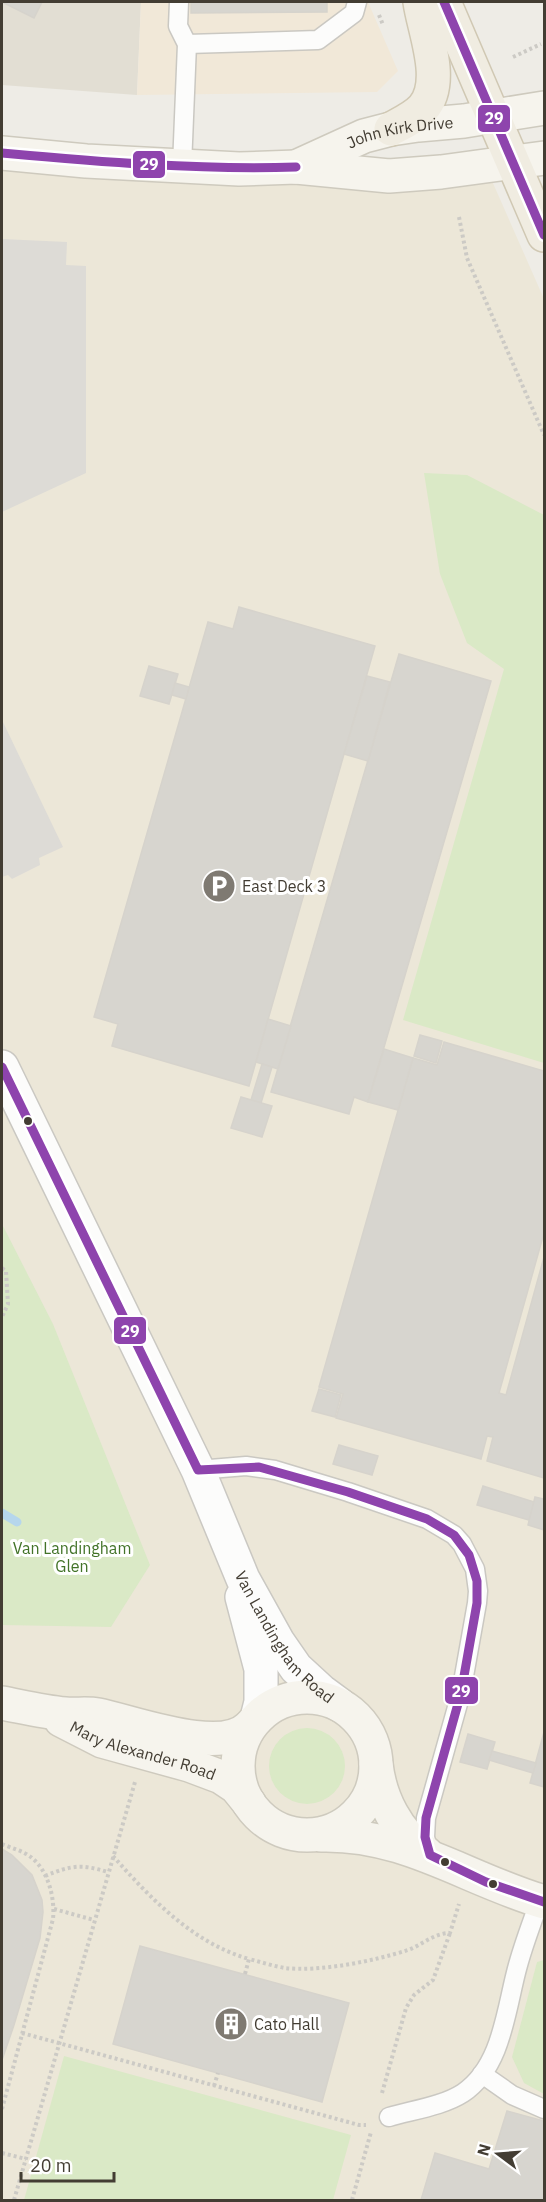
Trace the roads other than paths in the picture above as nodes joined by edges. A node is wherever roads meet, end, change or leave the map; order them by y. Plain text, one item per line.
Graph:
1 (178, 2) edge
2 (357, 2) edge
3 (420, 2) edge
4 (444, 2) edge
5 (188, 44) junction
6 (544, 108) edge
7 (493, 116) junction
8 (391, 129) junction
9 (2, 153) edge
10 (529, 160) edge
11 (182, 166) junction
12 (296, 167) junction
13 (544, 235) edge
14 (2, 1067) edge
15 (198, 1470) junction
16 (236, 1563) junction
17 (340, 1705) junction
18 (16, 1706) edge
19 (253, 1723) junction
20 (376, 1760) junction
21 (249, 1803) junction
22 (307, 1835) junction
23 (430, 1856) junction
24 (542, 1901) edge
25 (482, 2074) junction
26 (544, 2109) edge
27 (381, 2120) road end

1 - 5 lane
2 - 5 lane
3 - 8 main road
4 - 7 main road
5 - 11 lane
6 - 7 street, John Kirk Drive
7 - 8 street, John Kirk Drive
7 - 10 main road
8 - 12 street, John Kirk Drive
9 - 11 street, John Kirk Drive
10 - 12 street, John Kirk Drive
10 - 13 main road
11 - 12 street, John Kirk Drive
14 - 15 street, Van Landingham Road
15 - 16 street, Van Landingham Road
15 - 23 lane
16 - 17 street, Van Landingham Road
16 - 19 street, Van Landingham Road
17 - 19 street, Mary Alexander Road
17 - 20 street, Mary Alexander Road
18 - 19 street, Mary Alexander Road
18 - 21 street, Mary Alexander Road
19 - 21 street, Mary Alexander Road
20 - 22 street, Mary Alexander Road
20 - 23 street, Mary Alexander Road
21 - 22 street, Mary Alexander Road
22 - 23 street, Mary Alexander Road
23 - 24 street, Mary Alexander Road
24 - 25 lane
25 - 26 lane
25 - 27 lane

